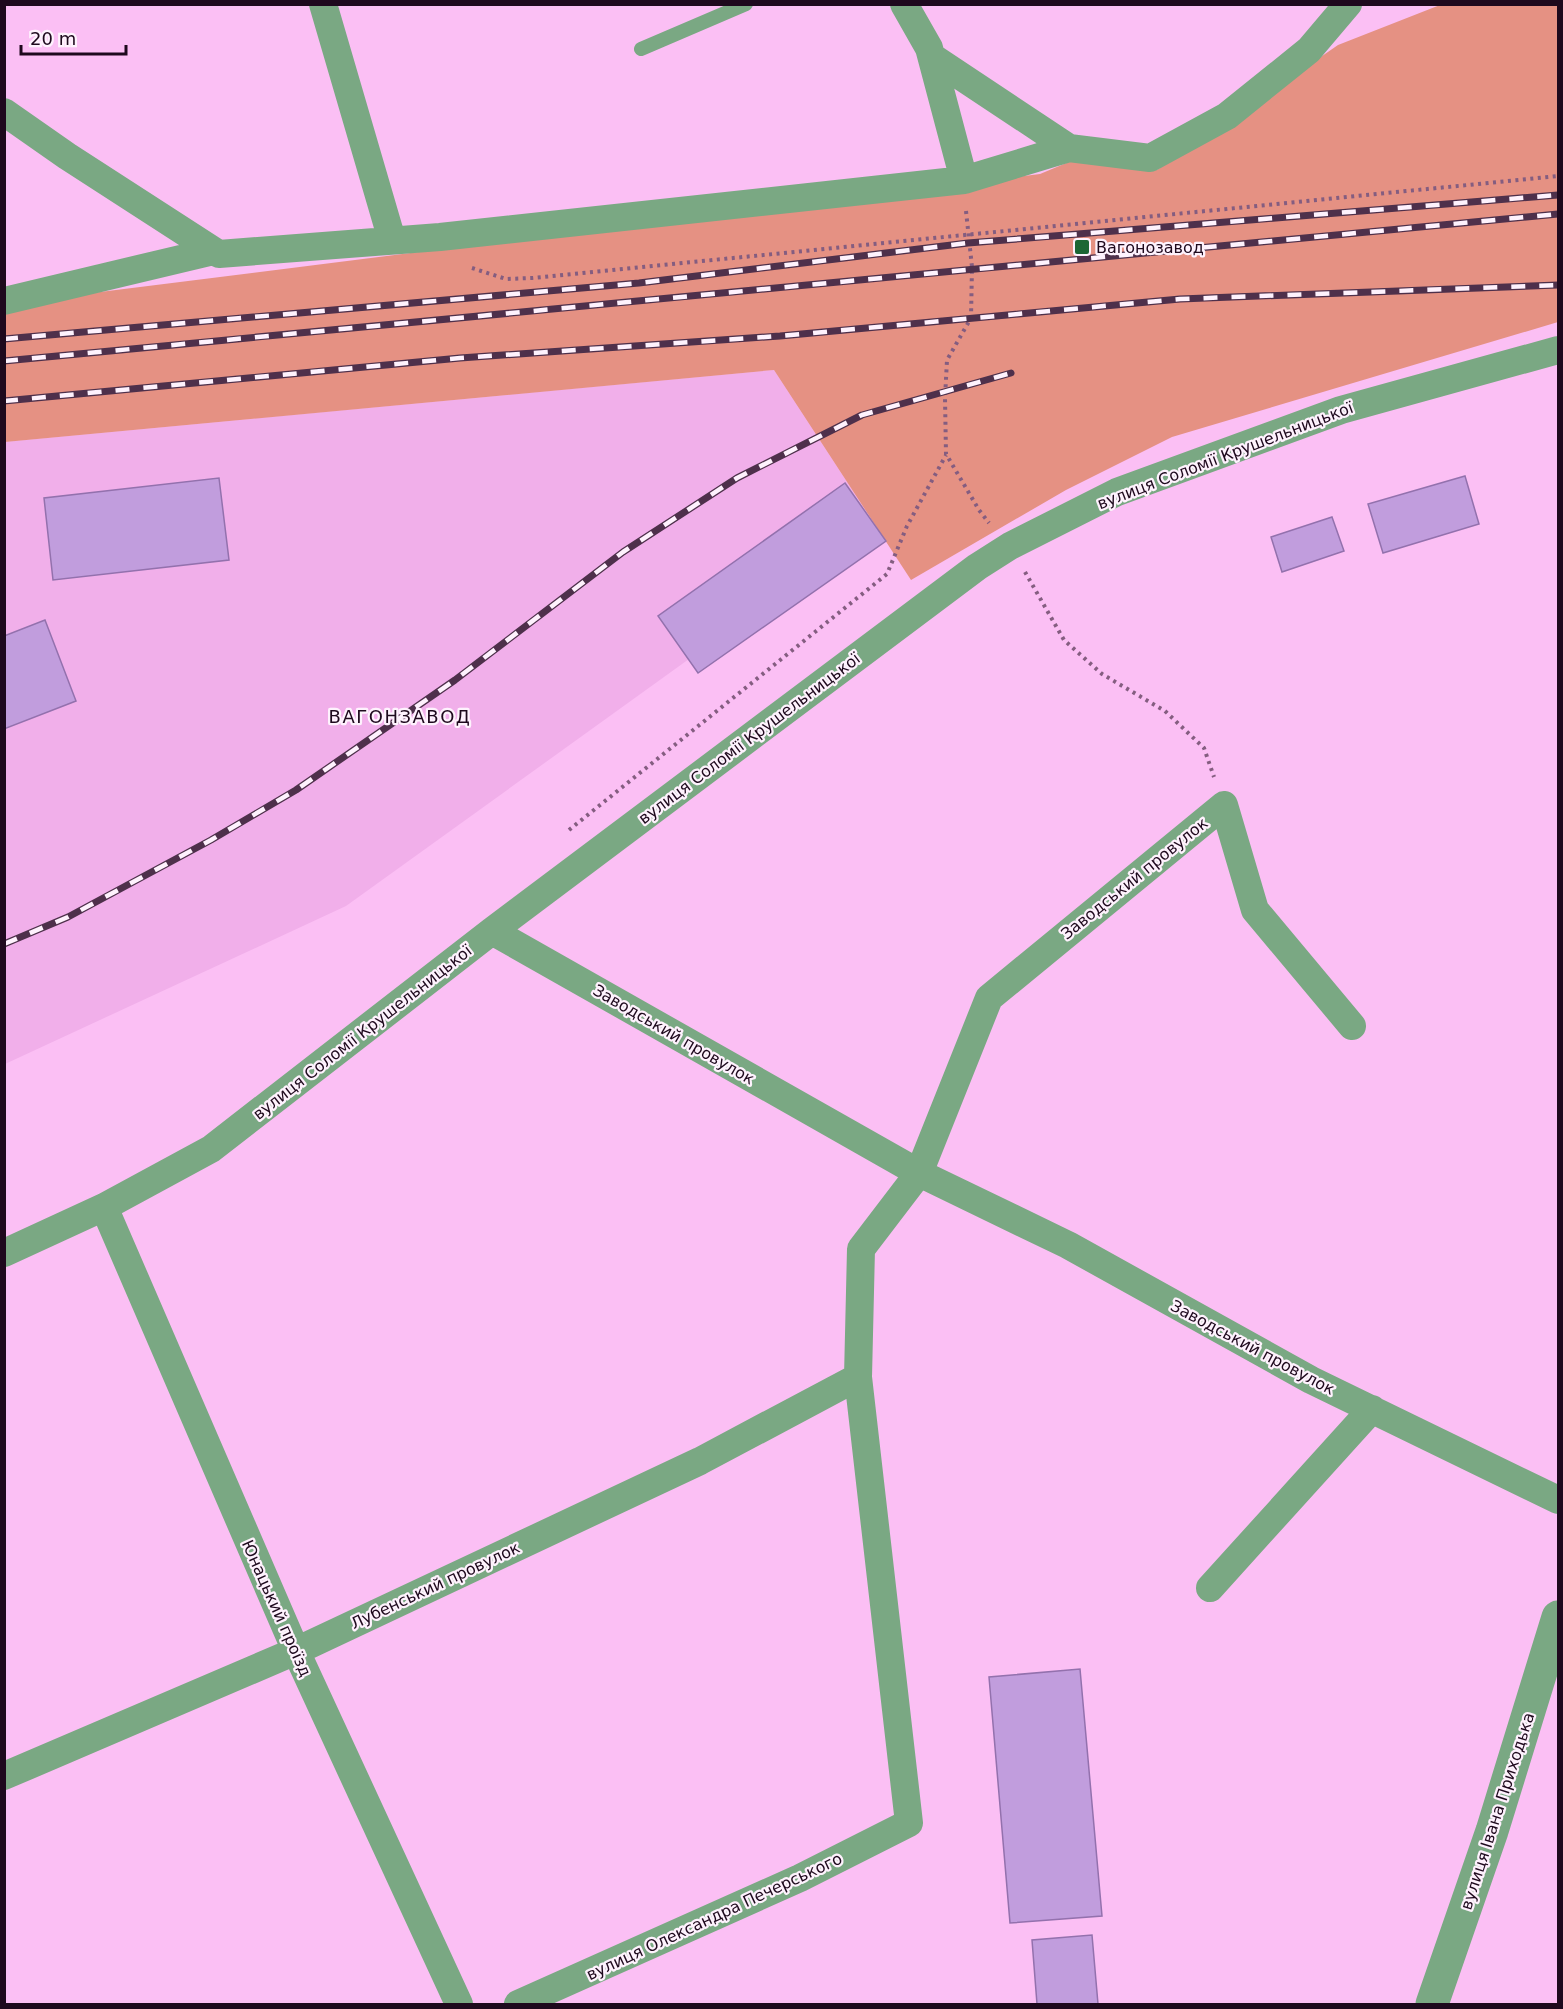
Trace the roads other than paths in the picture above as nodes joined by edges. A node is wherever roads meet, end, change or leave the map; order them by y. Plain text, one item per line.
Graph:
1 (323, 4) edge
2 (746, 4) edge
3 (904, 4) edge
4 (1348, 4) edge
5 (642, 49) dead end
6 (932, 57) junction
7 (4, 112) edge
8 (1069, 148) junction
9 (964, 180) junction
10 (392, 240) junction
11 (214, 251) junction
12 (4, 301) edge
13 (1558, 350) edge
14 (492, 931) junction
15 (1352, 1026) dead end
16 (919, 1173) junction
17 (104, 1207) junction
18 (4, 1253) edge
19 (858, 1377) junction
20 (1372, 1409) junction
21 (1558, 1500) edge
22 (1210, 1588) dead end
23 (1558, 1617) edge
24 (296, 1651) junction
25 (4, 1776) edge
26 (459, 2004) edge
27 (518, 2004) edge
28 (1432, 2004) edge

1 - 10 street
2 - 5 lane
3 - 6 street
4 - 8 street
6 - 8 street
6 - 9 street
7 - 11 street
8 - 9 street
9 - 10 street
10 - 11 street
11 - 12 street
13 - 14 street, вулиця Соломії Крушельницької
14 - 16 street, Заводський провулок
14 - 17 street, вулиця Соломії Крушельницької
15 - 16 street, Заводський провулок
16 - 19 street
16 - 20 street, Заводський провулок
17 - 18 street, вулиця Соломії Крушельницької
17 - 24 street, Юнацький проїзд
19 - 24 street, Лубенський провулок
19 - 27 street, вулиця Олександра Печерського
20 - 21 street, Заводський провулок
20 - 22 street
23 - 28 street, вулиця Івана Приходька
24 - 25 street, Лубенський провулок
24 - 26 street, Юнацький проїзд

